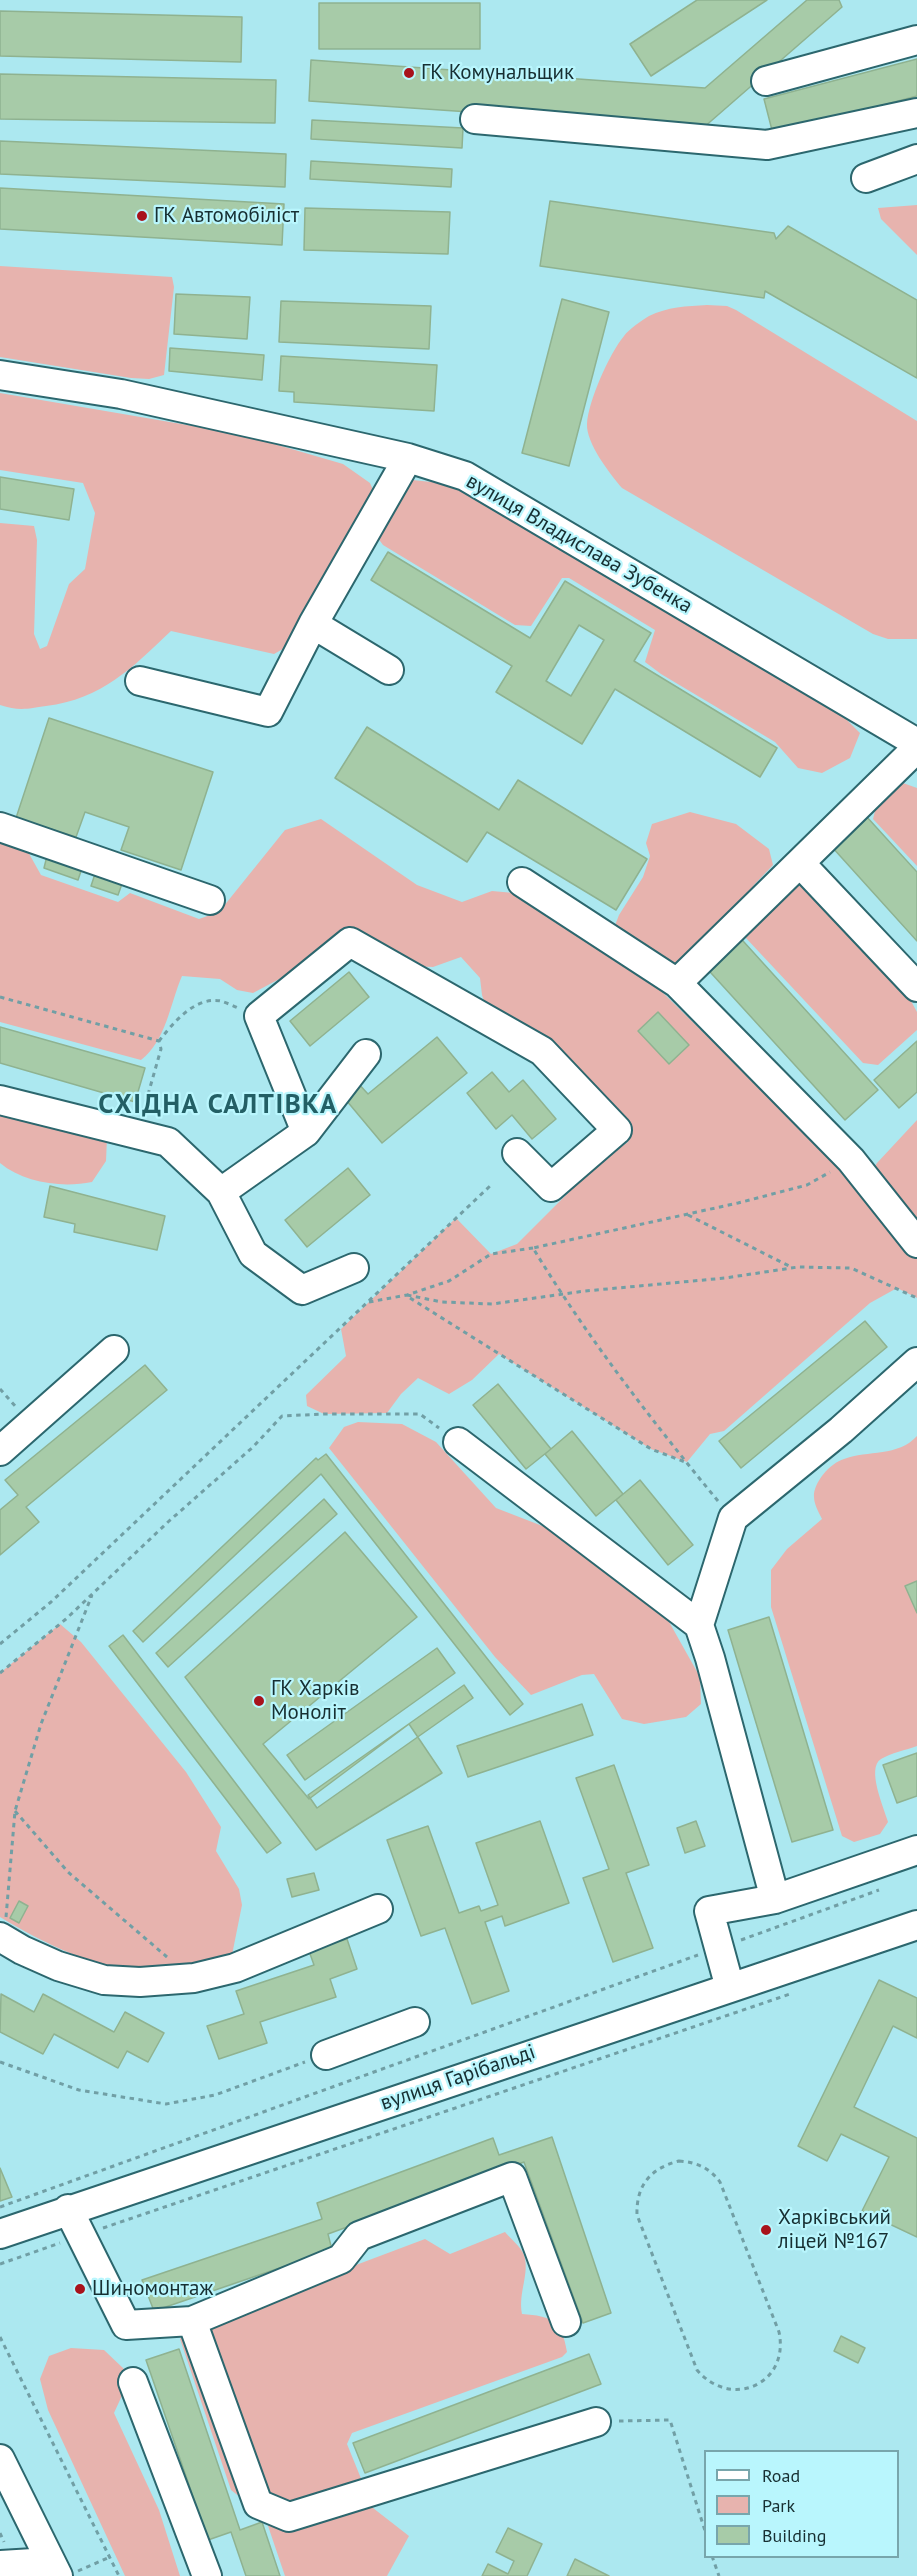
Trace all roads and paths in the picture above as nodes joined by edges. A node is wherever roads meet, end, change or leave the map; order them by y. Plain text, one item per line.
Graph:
1 (917, 40) edge
2 (766, 81) dead end
3 (917, 112) edge
4 (475, 119) dead end
5 (917, 159) edge
6 (866, 178) dead end
7 (0, 375) edge
8 (408, 458) junction
9 (313, 624) junction
10 (389, 670) dead end
11 (140, 681) dead end
12 (917, 743) edge
13 (917, 748) edge
14 (0, 827) edge
15 (800, 863) junction
16 (522, 882) dead end
17 (210, 900) dead end
18 (677, 983) junction
19 (917, 987) edge
20 (0, 997) edge
21 (259, 1016) junction
22 (159, 1041) junction
23 (366, 1054) dead end
24 (0, 1100) edge
25 (306, 1132) junction
26 (136, 1134) junction
27 (517, 1153) dead end
28 (851, 1160) junction
29 (490, 1186) dead end
30 (221, 1192) junction
31 (686, 1215) junction
32 (917, 1243) edge
33 (533, 1248) junction
34 (791, 1266) junction
35 (354, 1268) dead end
36 (561, 1294) junction
37 (406, 1295) junction
38 (917, 1298) edge
39 (369, 1302) junction
40 (114, 1350) dead end
41 (917, 1362) edge
42 (458, 1442) joint
43 (0, 1451) edge
44 (687, 1462) junction
45 (733, 1518) junction
46 (93, 1594) junction
47 (699, 1625) junction
48 (0, 1644) edge
49 (0, 1673) edge
50 (15, 1810) junction
51 (917, 1850) edge
52 (884, 1888) dead end
53 (775, 1899) junction
54 (378, 1909) dead end
55 (917, 1925) edge
56 (2, 1938) edge
57 (719, 1948) junction
58 (194, 1978) junction
59 (730, 1988) junction
60 (793, 1994) dead end
61 (415, 2022) dead end
62 (326, 2055) joint
63 (0, 2062) edge
64 (0, 2207) edge
65 (68, 2209) junction
66 (0, 2234) edge
67 (80, 2235) junction
68 (0, 2265) edge
69 (192, 2321) junction
70 (566, 2322) dead end
71 (0, 2337) edge
72 (781, 2341) joint
73 (133, 2382) dead end
74 (596, 2422) joint
75 (0, 2459) edge
76 (704, 2531) edge
77 (110, 2557) junction
78 (713, 2558) edge
79 (0, 2565) edge
80 (62, 2570) edge
81 (119, 2576) edge
82 (207, 2576) edge
83 (718, 2576) edge

1 - 2 street
3 - 4 street
5 - 6 street
7 - 8 street, вулиця Владислава Зубенка
8 - 9 street
8 - 12 street, вулиця Владислава Зубенка
9 - 10 street
9 - 11 street
13 - 15 street
14 - 17 street
15 - 18 street
15 - 19 street
16 - 18 street
18 - 28 street
20 - 22 path
21 - 22 path
21 - 25 street
21 - 27 street
22 - 26 path
23 - 25 street
24 - 26 street
25 - 30 street
26 - 30 street
28 - 31 path
28 - 32 street
29 - 39 path
30 - 35 street
31 - 33 path
31 - 34 path
33 - 36 path
33 - 37 path
34 - 36 path
34 - 38 path
36 - 37 path
36 - 44 path
37 - 39 path
37 - 44 path
39 - 48 path
40 - 43 street
41 - 45 street
42 - 46 path
42 - 47 street
44 - 45 path
45 - 47 street
46 - 49 path
46 - 50 path
47 - 53 street
50 - 56 path
50 - 58 path
51 - 53 street
52 - 57 path
53 - 57 street
54 - 58 street
55 - 59 street, вулиця Гарібальді
56 - 58 street
57 - 59 street
57 - 64 path
59 - 65 street, вулиця Гарібальді
60 - 67 path
61 - 62 street
62 - 63 path
65 - 66 street, вулиця Гарібальді
65 - 67 street
67 - 68 path
67 - 69 street
69 - 70 street
69 - 74 street
71 - 77 path
72 - 72 path
73 - 82 street
74 - 76 path
75 - 80 street
77 - 80 path
77 - 81 path
78 - 83 path
79 - 80 street

